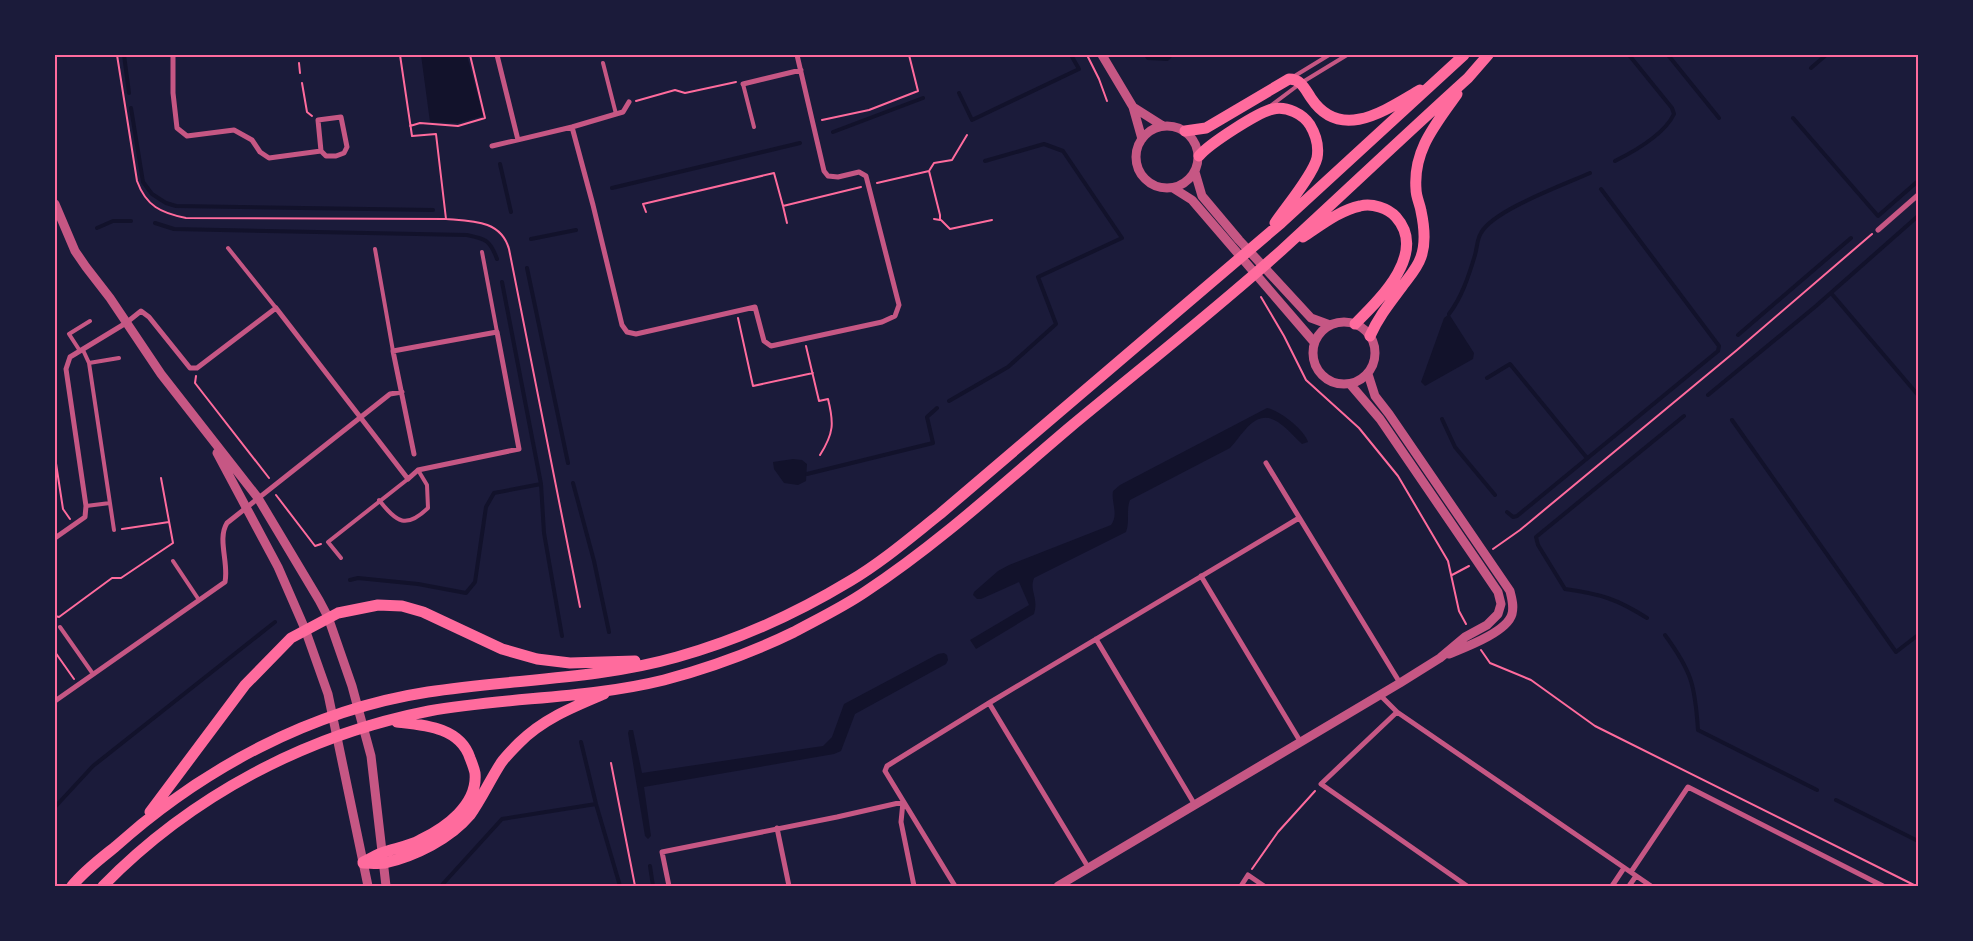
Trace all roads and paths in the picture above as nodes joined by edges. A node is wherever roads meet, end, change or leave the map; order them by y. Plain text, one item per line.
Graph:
1 (117, 55) edge
2 (173, 55) edge
3 (400, 55) edge
4 (470, 55) edge
5 (497, 55) edge
6 (797, 55) edge
7 (909, 55) edge
8 (1087, 55) edge
9 (1102, 55) edge
10 (1329, 55) edge
11 (1347, 55) edge
12 (1464, 55) edge
13 (1488, 55) edge
14 (298, 63) dead end
15 (603, 63) dead end
16 (800, 70) junction
17 (300, 73) dead end
18 (1468, 78) junction
19 (1289, 79) junction
20 (1438, 80) junction
21 (302, 83) dead end
22 (1301, 83) junction
23 (743, 84) junction
24 (1106, 101) dead end
25 (629, 102) joint
26 (1134, 107) junction
27 (1264, 112) junction
28 (616, 114) junction
29 (318, 120) junction
30 (812, 122) junction
31 (410, 126) junction
32 (1163, 126) junction
33 (572, 127) junction
34 (754, 127) dead end
35 (1185, 131) junction
36 (967, 135) dead end
37 (1142, 139) junction
38 (518, 140) junction
39 (492, 146) dead end
40 (321, 151) junction
41 (1199, 156) junction
42 (929, 171) junction
43 (1195, 172) junction
44 (868, 185) junction
45 (1173, 188) junction
46 (1918, 195) edge
47 (55, 204) edge
48 (783, 206) junction
49 (646, 212) dead end
50 (446, 219) junction
51 (934, 219) dead end
52 (940, 220) junction
53 (992, 220) dead end
54 (787, 223) dead end
55 (1878, 230) joint
56 (1265, 238) junction
57 (228, 248) dead end
58 (375, 249) dead end
59 (1280, 251) junction
60 (482, 252) dead end
61 (1257, 292) dead end
62 (276, 308) junction
63 (736, 312) junction
64 (90, 321) dead end
65 (126, 323) junction
66 (1355, 324) junction
67 (1330, 325) junction
68 (497, 332) junction
69 (1370, 336) junction
70 (805, 339) junction
71 (1314, 342) junction
72 (82, 350) junction
73 (393, 351) junction
74 (120, 358) dead end
75 (89, 363) junction
76 (197, 368) junction
77 (813, 373) junction
78 (1368, 374) junction
79 (1350, 384) junction
80 (402, 392) junction
81 (361, 417) junction
82 (206, 433) junction
83 (414, 454) dead end
84 (820, 454) dead end
85 (55, 457) edge
86 (1266, 463) dead end
87 (418, 470) junction
88 (161, 478) dead end
89 (408, 479) junction
90 (272, 486) junction
91 (258, 498) junction
92 (379, 500) junction
93 (110, 503) junction
94 (86, 506) junction
95 (246, 507) junction
96 (1299, 518) junction
97 (169, 522) junction
98 (74, 524) junction
99 (114, 530) joint
100 (55, 538) edge
101 (328, 542) junction
102 (1486, 555) junction
103 (341, 558) dead end
104 (172, 561) dead end
105 (1477, 561) junction
106 (1452, 575) junction
107 (1201, 576) junction
108 (199, 600) junction
109 (580, 607) dead end
110 (55, 616) edge
111 (328, 617) junction
112 (60, 628) dead end
113 (306, 630) junction
114 (1471, 634) junction
115 (1096, 639) junction
116 (1476, 642) junction
117 (55, 652) edge
118 (1440, 658) junction
119 (664, 660) junction
120 (93, 674) junction
121 (1400, 683) junction
122 (78, 685) junction
123 (617, 688) junction
124 (1380, 695) junction
125 (55, 701) edge
126 (989, 702) junction
127 (1397, 712) junction
128 (390, 721) junction
129 (1300, 741) junction
130 (611, 763) dead end
131 (1321, 784) junction
132 (903, 802) junction
133 (1195, 805) junction
134 (143, 822) junction
135 (777, 828) junction
136 (383, 858) junction
137 (362, 863) junction
138 (1088, 867) junction
139 (1624, 868) junction
140 (1634, 874) junction
141 (1248, 875) junction
142 (72, 886) edge
143 (103, 886) edge
144 (368, 886) edge
145 (386, 886) edge
146 (634, 886) edge
147 (668, 886) edge
148 (789, 886) edge
149 (914, 886) edge
150 (954, 886) edge
151 (1058, 886) edge
152 (1241, 886) edge
153 (1264, 886) edge
154 (1468, 886) edge
155 (1612, 886) edge
156 (1629, 886) edge
157 (1651, 886) edge
158 (1883, 886) edge
159 (1916, 886) edge

1 - 50 path
2 - 40 street
3 - 31 path
4 - 31 path
5 - 38 street
6 - 16 street
7 - 30 path
8 - 24 path
9 - 26 street
10 - 19 lane
11 - 22 lane
12 - 20 highway
13 - 18 highway
14 - 17 path
15 - 28 lane
16 - 23 street
16 - 30 street
18 - 59 highway
18 - 69 highway
19 - 22 highway
19 - 35 highway
20 - 22 highway
20 - 56 highway
21 - 29 path
22 - 27 lane
23 - 25 path
23 - 34 lane
25 - 28 street
26 - 32 street
26 - 37 street
27 - 41 highway
27 - 56 highway
28 - 33 street
29 - 40 street
29 - 40 street
30 - 44 street
31 - 50 path
32 - 35 street
32 - 37 street
33 - 38 street
33 - 63 street
35 - 41 street
36 - 42 path
37 - 45 street
38 - 39 street
41 - 43 street
42 - 44 path
42 - 52 path
43 - 45 street
43 - 67 street
44 - 48 path
44 - 70 street
45 - 71 street
46 - 55 street
47 - 65 street
48 - 49 path
48 - 54 path
50 - 109 path
51 - 52 path
52 - 53 path
55 - 102 path
56 - 119 highway
57 - 62 lane
58 - 73 lane
59 - 66 highway
59 - 123 highway
60 - 68 lane
61 - 106 path
62 - 76 street
62 - 81 street
63 - 70 street
63 - 77 path
64 - 72 lane
65 - 72 street
65 - 76 street
65 - 82 street
66 - 67 street
66 - 69 street
67 - 71 street
68 - 73 street
68 - 87 street
69 - 78 street
70 - 77 path
71 - 79 street
72 - 75 lane
72 - 94 street
73 - 80 street
74 - 75 lane
75 - 93 lane
76 - 90 path
77 - 84 path
78 - 79 street
78 - 102 street
79 - 105 street
80 - 81 street
80 - 83 street
81 - 89 street
81 - 90 street
82 - 91 street
82 - 95 street
85 - 98 path
86 - 96 street
87 - 89 street
87 - 92 lane
88 - 97 path
89 - 92 lane
90 - 91 street
90 - 101 path
91 - 95 street
91 - 111 street
92 - 101 lane
93 - 94 lane
93 - 99 lane
94 - 98 street
95 - 108 street
95 - 113 street
96 - 107 street
96 - 121 street
97 - 99 path
97 - 110 path
98 - 100 street
101 - 103 lane
102 - 116 street
104 - 108 lane
105 - 106 path
105 - 114 street
106 - 114 path
107 - 115 street
107 - 129 street
108 - 120 street
111 - 113 highway
111 - 119 highway
111 - 136 street
112 - 120 lane
113 - 134 highway
113 - 137 street
114 - 118 street
115 - 126 street
115 - 133 street
116 - 118 street
116 - 159 path
117 - 122 path
118 - 121 street
119 - 134 highway
120 - 122 street
121 - 124 street
122 - 125 street
123 - 128 highway
123 - 136 highway
124 - 127 street
124 - 129 street
126 - 132 street
126 - 138 street
127 - 131 street
127 - 139 street
128 - 136 highway
128 - 143 highway
129 - 133 street
130 - 146 path
131 - 141 path
131 - 154 street
132 - 135 street
132 - 149 street
132 - 150 street
133 - 138 street
134 - 142 highway
135 - 147 street
135 - 148 street
136 - 137 highway
136 - 145 street
137 - 144 street
138 - 151 street
139 - 140 street
139 - 155 street
140 - 156 street
140 - 157 street
140 - 158 street
141 - 152 street
141 - 153 street

